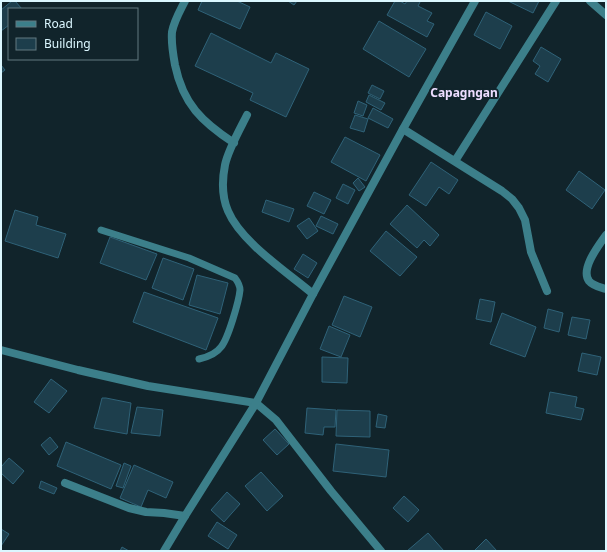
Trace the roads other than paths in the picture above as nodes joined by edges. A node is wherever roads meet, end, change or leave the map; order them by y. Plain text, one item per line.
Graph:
1 (185, 1) edge
2 (475, 1) edge
3 (556, 1) edge
4 (590, 1) edge
5 (606, 16) edge
6 (247, 115) dead end
7 (403, 128) junction
8 (234, 143) junction
9 (455, 161) junction
10 (101, 230) dead end
11 (606, 235) edge
12 (606, 289) edge
13 (547, 291) dead end
14 (313, 294) junction
15 (1, 350) edge
16 (199, 359) dead end
17 (256, 403) junction
18 (64, 483) dead end
19 (185, 516) junction
20 (164, 551) edge
21 (381, 551) edge

1 - 8 street
2 - 7 street
3 - 9 street
4 - 5 street
6 - 8 street
7 - 9 street
7 - 14 street
8 - 14 street
9 - 13 street
10 - 16 lane
11 - 12 street
14 - 17 street
15 - 17 street
17 - 19 street
17 - 21 street
18 - 19 street
19 - 20 street

